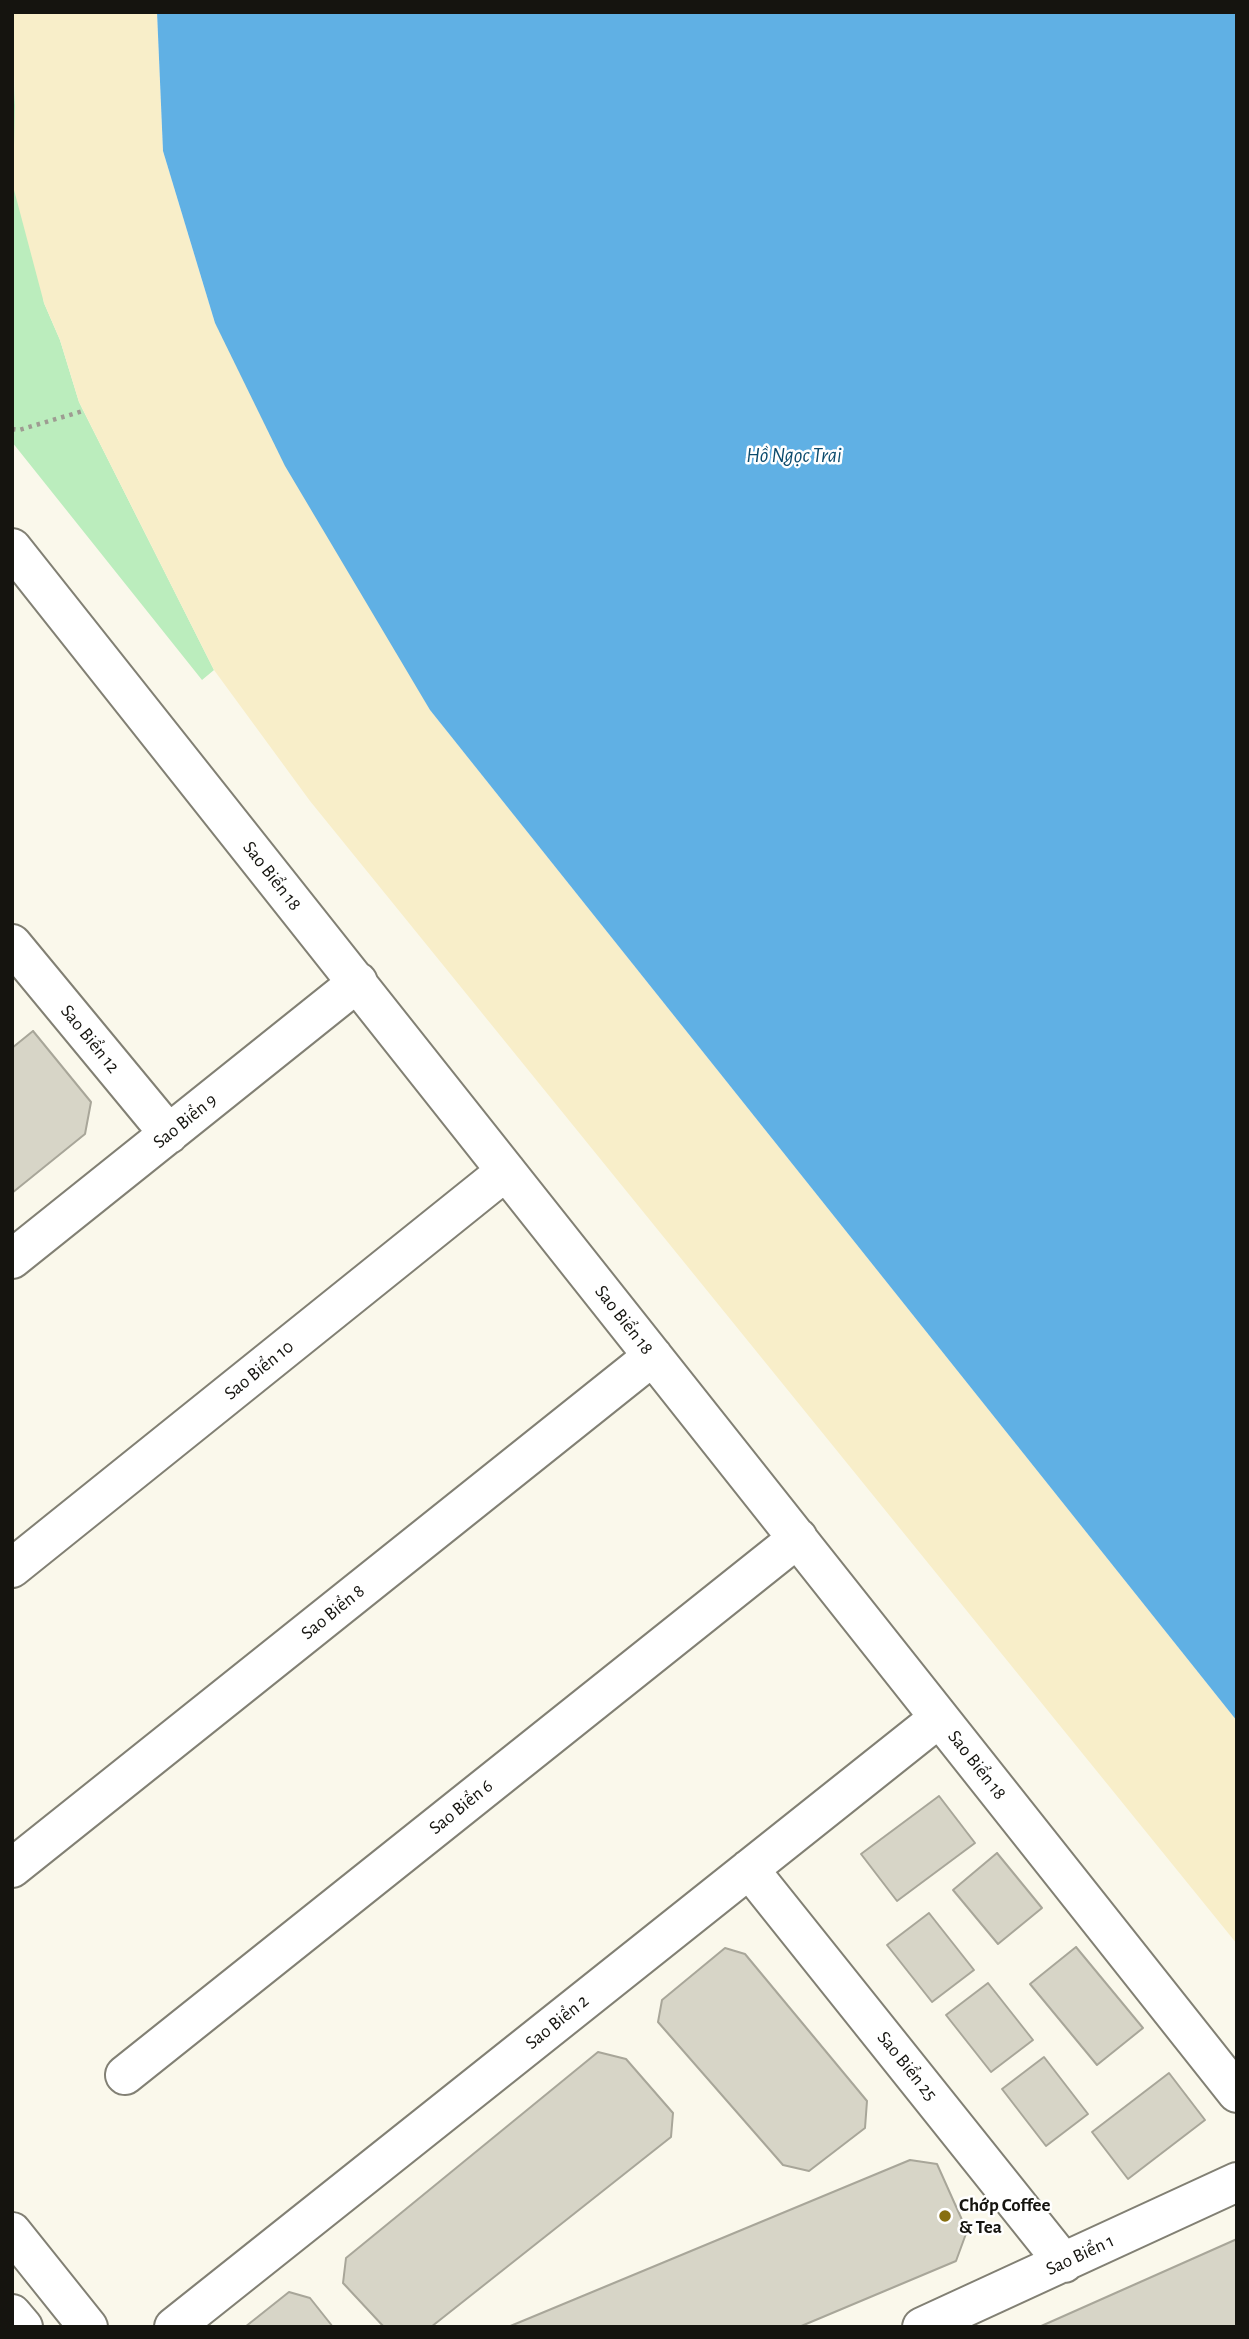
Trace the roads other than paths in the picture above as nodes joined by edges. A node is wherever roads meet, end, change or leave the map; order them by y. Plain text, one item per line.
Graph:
1 (12, 548) edge
2 (12, 944) edge
3 (358, 982) junction
4 (169, 1134) junction
5 (506, 1171) junction
6 (12, 1259) edge
7 (653, 1356) junction
8 (797, 1538) junction
9 (12, 1568) edge
10 (939, 1717) junction
11 (12, 1868) edge
12 (749, 1868) junction
13 (125, 2075) dead end
14 (1237, 2092) edge
15 (1237, 2182) edge
16 (12, 2232) edge
17 (1065, 2263) junction
18 (12, 2314) edge
19 (23, 2327) edge
20 (88, 2327) edge
21 (174, 2327) edge
22 (922, 2327) edge

1 - 3 street, Sao Biển 18
2 - 4 street, Sao Biển 12
3 - 4 street, Sao Biển 9
3 - 5 street, Sao Biển 18
4 - 6 street, Sao Biển 9
5 - 7 street, Sao Biển 18
5 - 9 street, Sao Biển 10
7 - 8 street, Sao Biển 18
7 - 11 street, Sao Biển 8
8 - 10 street, Sao Biển 18
8 - 13 street, Sao Biển 6
10 - 12 street, Sao Biển 2
10 - 14 street, Sao Biển 18
12 - 17 street, Sao Biển 25
12 - 21 street, Sao Biển 2
15 - 17 street, Sao Biển 1
16 - 20 street
17 - 22 street, Sao Biển 1
18 - 19 street

